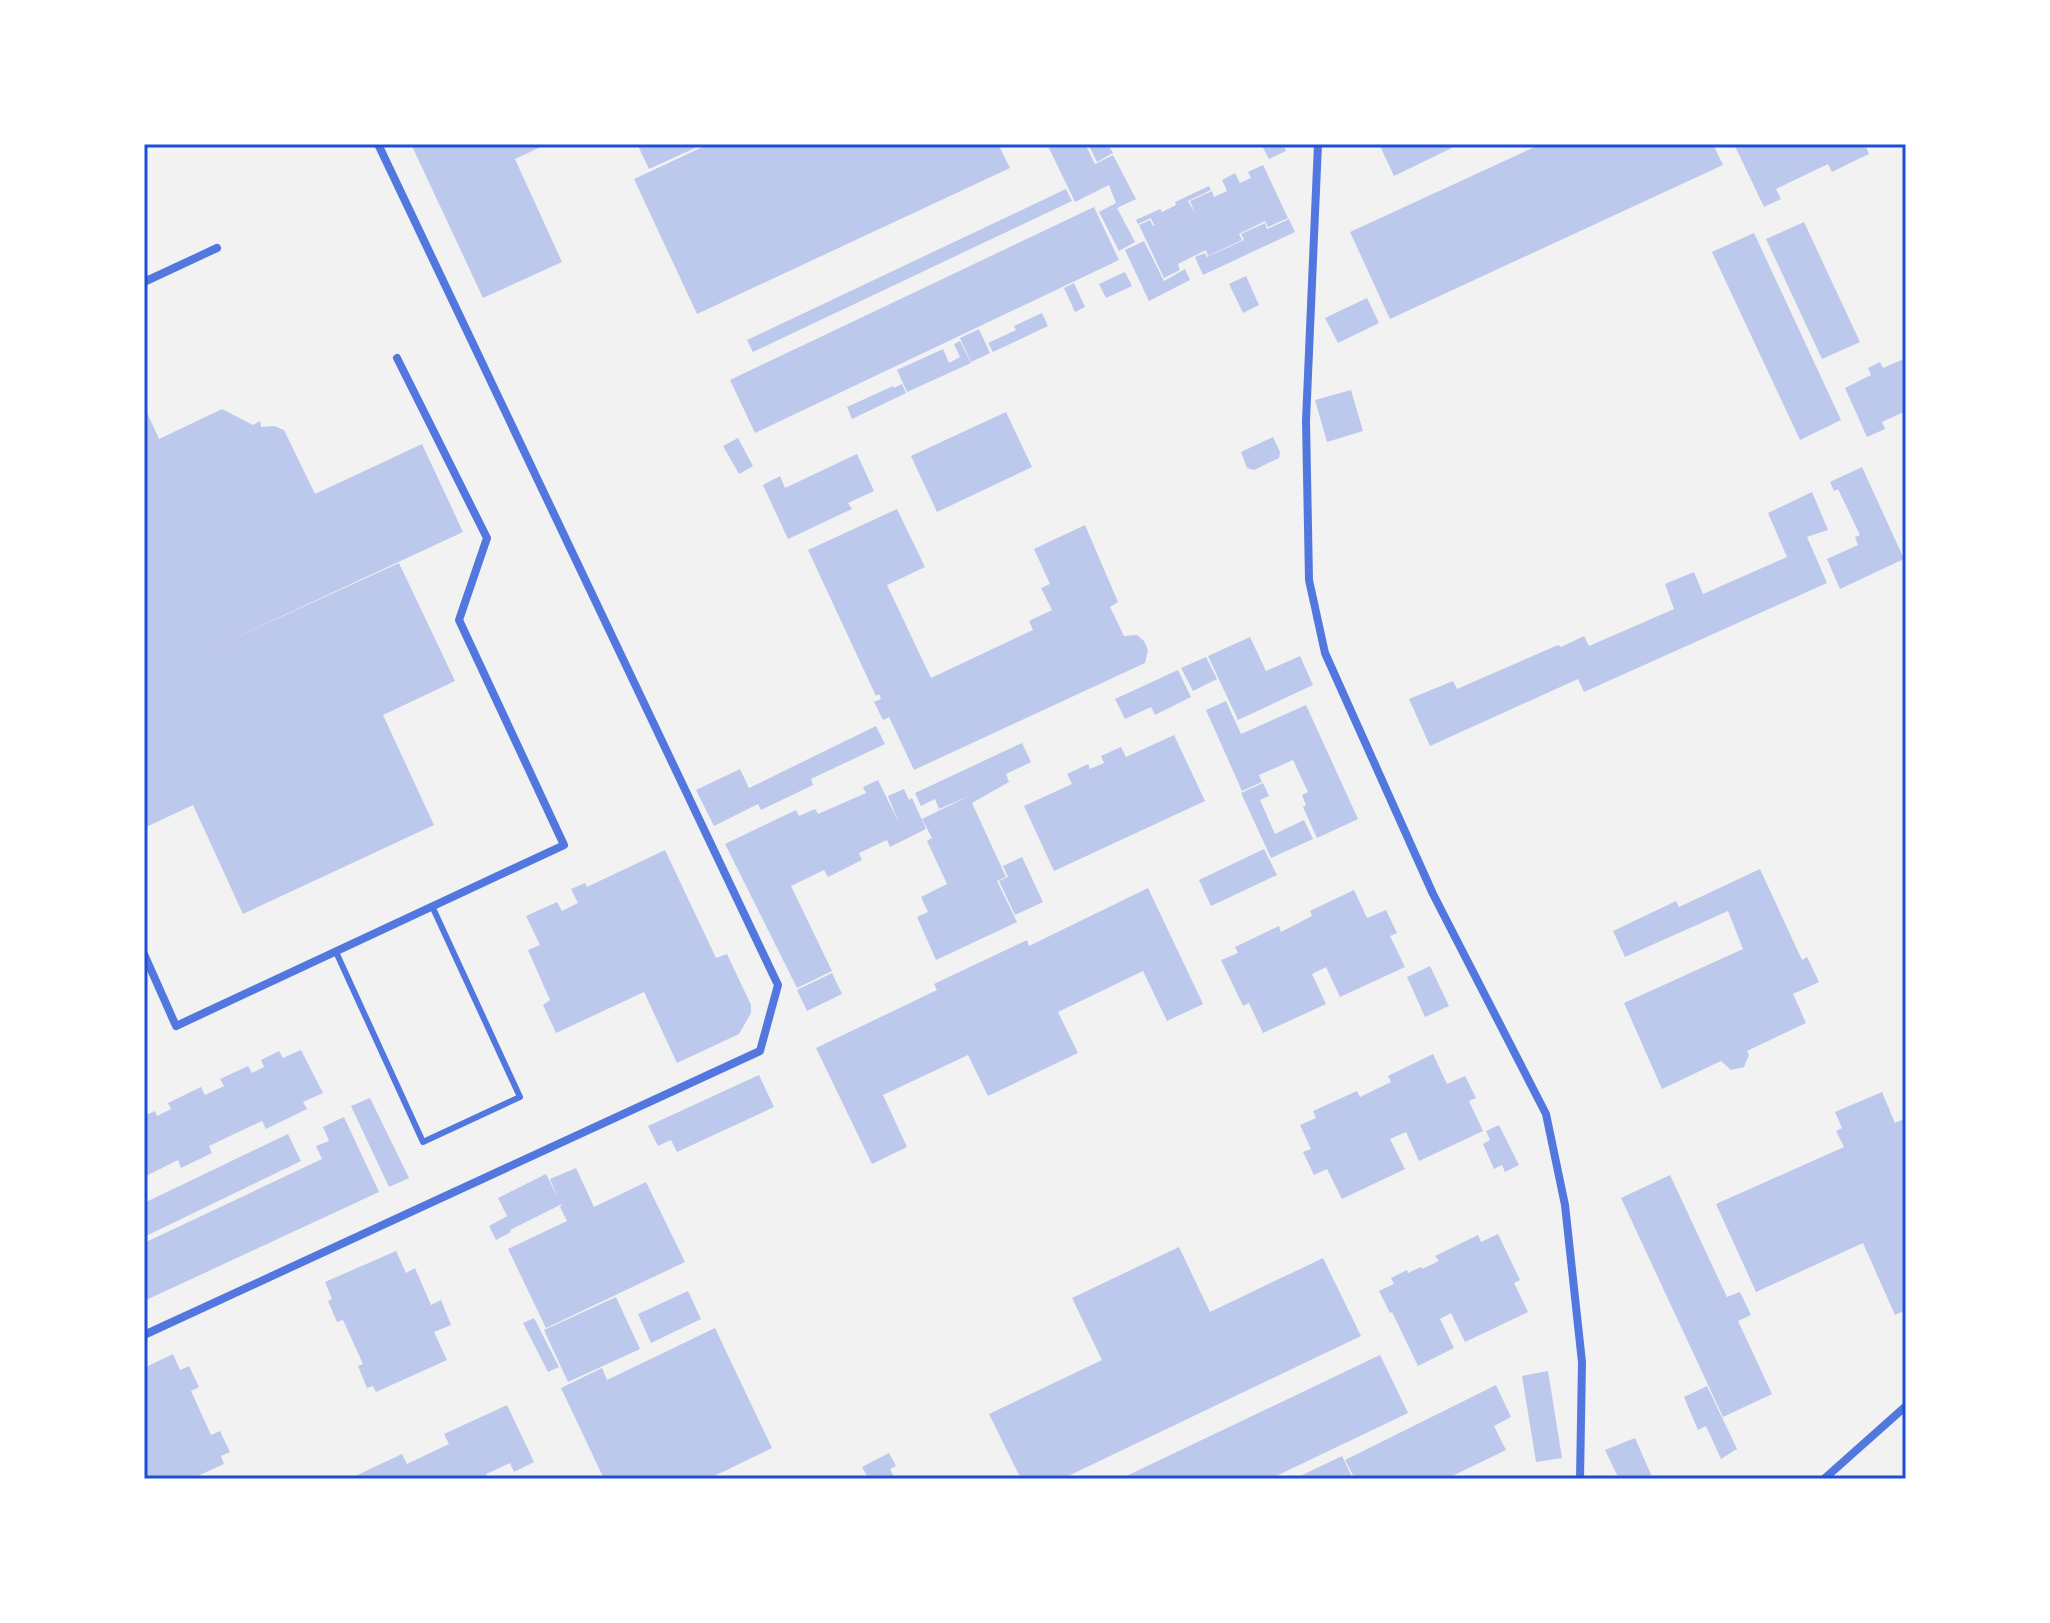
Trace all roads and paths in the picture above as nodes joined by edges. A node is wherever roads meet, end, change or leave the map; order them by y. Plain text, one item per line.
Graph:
1 (378, 144) edge
2 (1318, 144) edge
3 (217, 248) dead end
4 (144, 282) edge
5 (397, 358) dead end
6 (432, 906) junction
7 (336, 952) junction
8 (144, 954) edge
9 (144, 1335) edge
10 (1906, 1406) edge
11 (1580, 1479) edge
12 (1824, 1479) edge

1 - 9 street
2 - 11 street
3 - 4 street
5 - 6 street
6 - 7 street
6 - 7 lane
7 - 8 street
10 - 12 street

